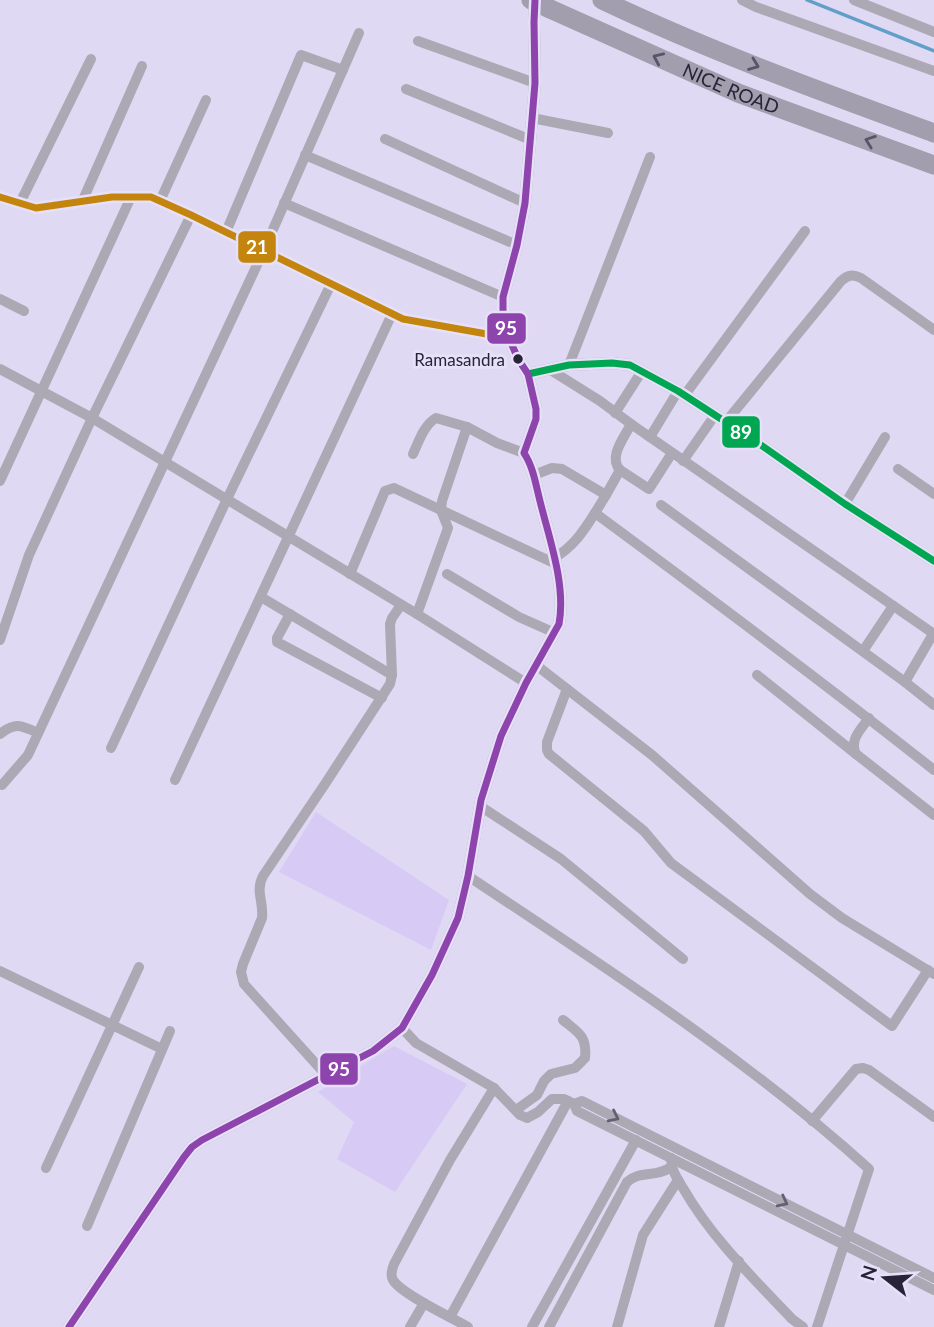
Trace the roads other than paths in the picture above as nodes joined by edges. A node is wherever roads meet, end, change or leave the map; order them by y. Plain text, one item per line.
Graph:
1 (601, 0) edge
2 (742, 0) edge
3 (854, 0) edge
4 (538, 3) edge
5 (359, 33) dead end
6 (934, 33) edge
7 (418, 41) dead end
8 (91, 59) dead end
9 (142, 66) dead end
10 (343, 70) junction
11 (934, 71) edge
12 (535, 83) junction
13 (406, 89) dead end
14 (206, 100) dead end
15 (532, 118) junction
16 (608, 133) dead end
17 (934, 133) edge
18 (385, 139) dead end
19 (531, 140) junction
20 (305, 155) junction
21 (650, 157) dead end
22 (934, 165) edge
23 (0, 197) edge
24 (131, 197) junction
25 (160, 201) junction
26 (82, 202) junction
27 (20, 203) junction
28 (525, 203) junction
29 (285, 204) junction
30 (191, 215) junction
31 (806, 231) dead end
32 (226, 232) junction
33 (517, 245) junction
34 (264, 250) junction
35 (331, 284) junction
36 (503, 297) junction
37 (0, 299) edge
38 (24, 311) dead end
39 (392, 314) junction
40 (934, 330) edge
41 (509, 338) junction
42 (569, 365) junction
43 (0, 369) edge
44 (549, 369) junction
45 (642, 371) junction
46 (528, 374) junction
47 (43, 392) junction
48 (681, 393) junction
49 (615, 413) junction
50 (92, 418) junction
51 (720, 419) junction
52 (631, 424) junction
53 (467, 427) junction
54 (650, 437) junction
55 (885, 438) dead end
56 (524, 453) junction
57 (672, 453) junction
58 (413, 454) dead end
59 (164, 461) junction
60 (683, 461) junction
61 (898, 469) dead end
62 (620, 470) junction
63 (534, 475) junction
64 (0, 481) edge
65 (934, 494) edge
66 (606, 495) junction
67 (227, 499) junction
68 (845, 503) junction
69 (661, 505) dead end
70 (441, 510) junction
71 (595, 513) junction
72 (289, 537) junction
73 (555, 561) junction
74 (934, 561) edge
75 (350, 574) junction
76 (447, 574) dead end
77 (261, 597) junction
78 (401, 605) junction
79 (893, 606) junction
80 (290, 614) junction
81 (417, 614) junction
82 (555, 633) junction
83 (934, 634) edge
84 (0, 640) edge
85 (863, 651) junction
86 (536, 665) junction
87 (392, 675) junction
88 (757, 675) dead end
89 (905, 682) junction
90 (526, 683) junction
91 (568, 689) junction
92 (382, 698) junction
93 (934, 705) edge
94 (869, 718) junction
95 (38, 733) junction
96 (0, 734) edge
97 (111, 748) dead end
98 (856, 754) junction
99 (934, 769) edge
100 (175, 780) dead end
101 (2, 785) dead end
102 (480, 806) junction
103 (934, 815) edge
104 (468, 876) junction
105 (683, 959) dead end
106 (139, 967) dead end
107 (0, 971) edge
108 (931, 972) edge
109 (563, 1020) dead end
110 (112, 1025) junction
111 (402, 1028) junction
112 (170, 1031) dead end
113 (162, 1049) junction
114 (326, 1075) junction
115 (494, 1088) junction
116 (571, 1103) junction
117 (516, 1110) junction
118 (934, 1117) edge
119 (812, 1121) junction
120 (636, 1140) junction
121 (671, 1163) junction
122 (46, 1168) dead end
123 (678, 1180) junction
124 (87, 1226) dead end
125 (846, 1240) junction
126 (739, 1261) junction
127 (934, 1278) edge
128 (934, 1290) edge
129 (424, 1303) junction
130 (450, 1317) junction
131 (69, 1327) edge
132 (410, 1327) edge
133 (468, 1327) edge
134 (532, 1327) edge
135 (549, 1327) edge
136 (617, 1327) edge
137 (719, 1327) edge
138 (803, 1327) edge
139 (817, 1327) edge

1 -> 17 highway, NICE ROAD
2 - 11 street
3 - 6 street
4 - 12 street
22 -> 4 highway, NICE ROAD
5 - 10 street
7 - 12 street
8 - 27 street
9 - 26 street
10 - 20 street
10 - 32 street
12 - 15 street
13 - 19 street
14 - 25 street
15 - 16 street
15 - 19 street
18 - 28 street
19 - 28 street
20 - 29 street
20 - 33 street
21 - 42 street
23 - 27 street
24 - 25 street
24 - 26 street
24 - 47 street
25 - 30 street
26 - 27 street
28 - 33 street
29 - 34 street
29 - 36 street
30 - 32 street
30 - 50 street
31 - 48 street
32 - 34 street
33 - 36 street
34 - 35 street
34 - 59 street
35 - 39 street
35 - 67 street
36 - 41 street
37 - 38 street
39 - 41 street
39 - 72 street
40 - 51 street
41 - 46 street
42 - 44 street
42 - 45 street
43 - 47 street
44 - 46 street
44 - 49 street
45 - 48 street
45 - 49 street
46 - 56 street
47 - 50 street
47 - 64 street
48 - 51 street
48 - 54 street
49 - 52 street
50 - 59 street
50 - 84 street
51 - 60 street
51 - 68 street
52 - 54 street
52 - 62 street
53 - 56 street
53 - 58 street
53 - 70 street
54 - 57 street
55 - 68 street
56 - 63 street
57 - 60 street
57 - 62 street
59 - 67 street
59 - 95 street
60 - 79 street
61 - 65 street
62 - 66 street
63 - 66 street
63 - 73 street
66 - 71 street
67 - 72 street
67 - 97 street
68 - 74 street
69 - 85 street
70 - 73 street
70 - 75 street
70 - 81 street
71 - 73 street
71 - 94 street
72 - 75 street
72 - 77 street
73 - 82 street
75 - 78 street
76 - 82 street
77 - 80 street
77 - 100 street
78 - 81 street
78 - 87 street
79 - 83 street
79 - 85 street
80 - 87 street
80 - 92 street
81 - 90 street
82 - 86 street
83 - 89 street
85 - 89 street
86 - 90 street
86 - 91 street
87 - 92 street
88 - 98 street
89 - 93 street
90 - 102 street
91 - 108 street
91 - 108 street
92 - 114 street
94 - 98 street
94 - 99 street
95 - 96 street
95 - 101 street
98 - 103 street
102 - 104 street
102 - 105 street
104 - 111 street
104 - 119 street
106 - 110 street
107 - 110 street
109 - 117 street
110 - 113 street
110 - 122 street
111 - 114 street
111 - 115 street
112 - 113 street
113 - 124 street
114 - 131 street
115 - 117 street
115 - 129 street
116 - 117 street
116 - 120 street
116 -> 125 street
116 - 130 street
118 - 119 street
119 - 125 street
120 - 121 street
120 - 134 street
121 - 123 street
121 - 125 street
121 - 135 street
123 - 126 street
123 - 136 street
125 - 127 street
125 - 128 street
125 - 139 street
126 - 137 street
126 - 138 street
129 - 130 street
129 - 132 street
130 - 133 street

